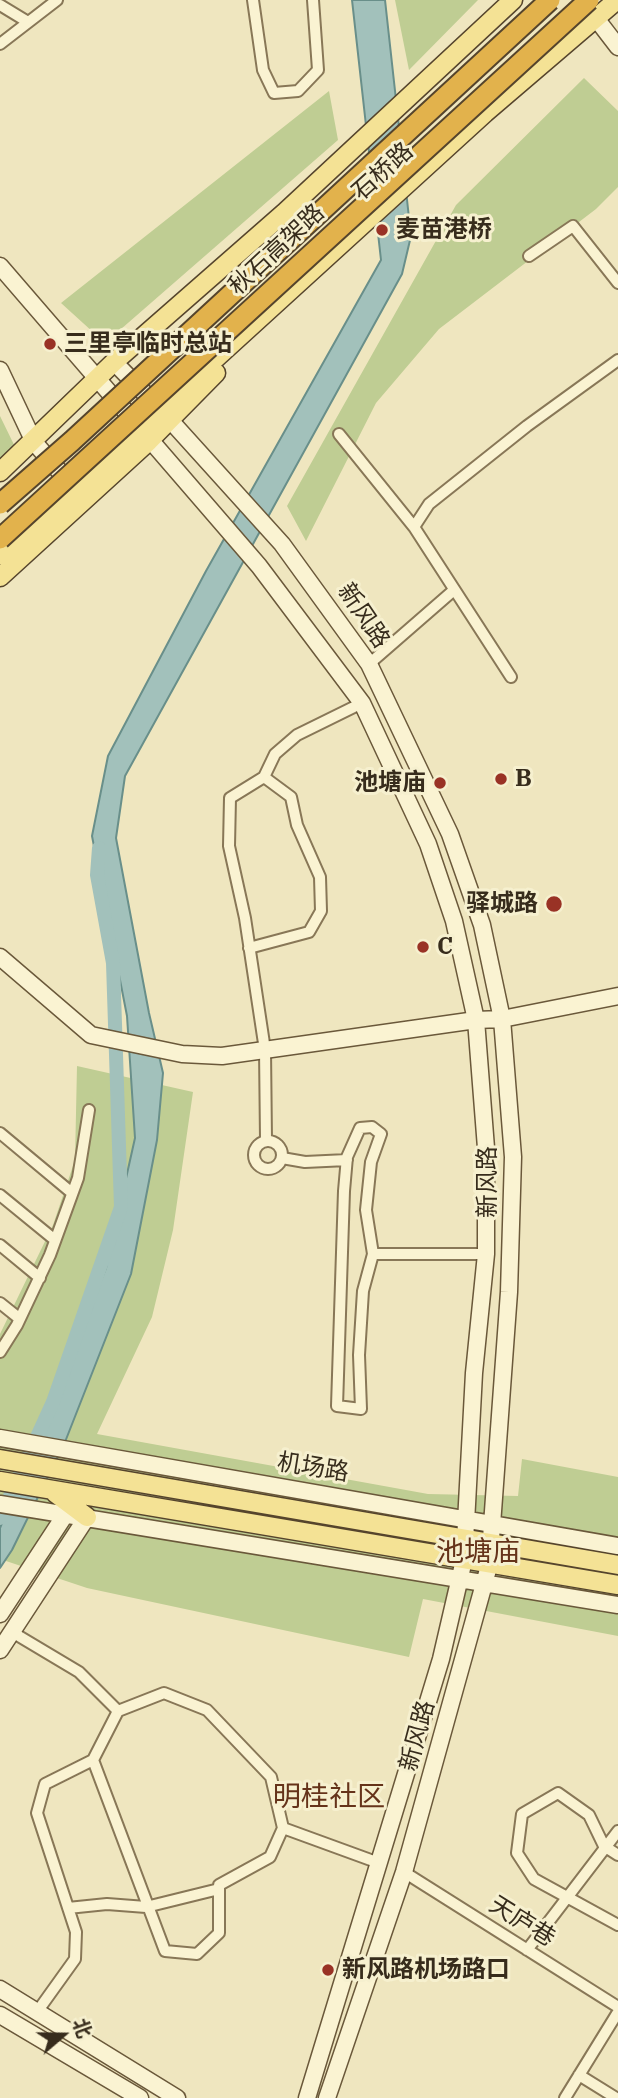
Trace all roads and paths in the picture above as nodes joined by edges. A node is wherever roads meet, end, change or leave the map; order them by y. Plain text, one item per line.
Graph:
1 (57, 0) edge
2 (253, 0) edge
3 (313, 0) edge
4 (513, 0) edge
5 (550, 0) edge
6 (580, 0) edge
7 (617, 0) edge
8 (0, 5) edge
9 (592, 8) edge
10 (28, 22) junction
11 (0, 44) edge
12 (618, 47) edge
13 (530, 256) dead end
14 (0, 266) edge
15 (618, 283) edge
16 (618, 360) edge
17 (114, 362) junction
18 (0, 370) edge
19 (98, 378) junction
20 (165, 414) junction
21 (339, 434) dead end
22 (145, 435) junction
23 (34, 442) junction
24 (0, 472) edge
25 (74, 489) junction
26 (0, 504) edge
27 (414, 527) junction
28 (0, 539) edge
29 (0, 555) edge
30 (0, 577) edge
31 (454, 590) junction
32 (369, 664) junction
33 (511, 677) dead end
34 (362, 703) junction
35 (264, 777) junction
36 (249, 948) junction
37 (0, 957) edge
38 (618, 996) edge
39 (502, 1019) junction
40 (476, 1020) junction
41 (265, 1050) junction
42 (89, 1110) dead end
43 (0, 1133) edge
44 (266, 1140) junction
45 (282, 1158) junction
46 (347, 1160) junction
47 (72, 1193) junction
48 (0, 1195) edge
49 (55, 1240) junction
50 (0, 1245) edge
51 (373, 1254) junction
52 (486, 1254) junction
53 (40, 1278) junction
54 (0, 1303) edge
55 (20, 1319) junction
56 (0, 1352) edge
57 (0, 1438) edge
58 (0, 1459) edge
59 (0, 1481) edge
60 (44, 1489) junction
61 (0, 1504) edge
62 (65, 1515) junction
63 (87, 1517) junction
64 (467, 1519) junction
65 (492, 1534) junction
66 (466, 1538) junction
67 (618, 1545) edge
68 (464, 1560) junction
69 (618, 1565) edge
70 (489, 1566) junction
71 (459, 1581) junction
72 (483, 1585) junction
73 (618, 1585) edge
74 (618, 1605) edge
75 (0, 1614) edge
76 (12, 1632) junction
77 (0, 1650) edge
78 (118, 1711) junction
79 (93, 1760) junction
80 (283, 1828) junction
81 (618, 1831) edge
82 (604, 1846) junction
83 (618, 1856) edge
84 (379, 1863) junction
85 (404, 1872) junction
86 (219, 1889) junction
87 (568, 1895) junction
88 (68, 1908) junction
89 (146, 1908) junction
90 (618, 1924) edge
91 (527, 1950) junction
92 (0, 1989) edge
93 (618, 2009) edge
94 (37, 2012) junction
95 (0, 2015) edge
96 (579, 2075) junction
97 (140, 2098) edge
98 (177, 2098) edge
99 (307, 2098) edge
100 (327, 2098) edge
101 (565, 2098) edge
102 (616, 2098) edge

1 - 10 street
2 - 3 street
4 - 17 main road, 石桥路
5 - 26 highway, 秋石高架路, bridge
6 - 9 street
7 - 9 main road, 石桥路
8 - 10 street
9 - 12 main road
9 - 20 main road, 石桥路
9 - 28 highway, 秋石高架路, bridge
10 - 11 street
13 - 15 street
14 - 19 main road, 新风路
16 - 27 street
17 - 19 main road, 石桥路
17 - 20 main road, 新风路
18 - 23 main road
19 - 22 main road, 新风路
19 - 23 main road, 石桥路
20 - 22 main road, 石桥路
20 - 32 main road, 新风路
21 - 27 street
22 - 25 main road, 石桥路
22 - 30 main road
22 - 34 main road, 新风路
23 - 24 main road, 石桥路
23 - 25 main road
25 - 29 main road, 石桥路
27 - 31 street
31 - 32 street
31 - 33 street
32 - 39 main road, 新风路
34 - 35 street
34 - 40 main road, 新风路
35 - 36 street
35 - 36 street
36 - 41 street
37 - 41 main road
38 - 39 main road
39 - 40 main road
39 - 65 main road, 新风路
40 - 41 main road
40 - 52 main road, 新风路
41 - 44 street
42 - 47 street
43 - 47 street
44 - 45 street
44 - 45 street
45 - 46 street
46 - 51 street
46 - 51 street
47 - 49 street
48 - 49 street
49 - 53 street
50 - 53 street
51 - 52 street
52 - 64 main road, 新风路
53 - 55 street
54 - 55 street
55 - 56 street
57 - 64 main road, 机场路
58 - 66 main road, 机场路
59 - 60 main road
60 - 63 main road
60 - 68 main road
61 - 62 main road
62 - 63 main road
62 - 75 main road
63 - 71 main road
63 - 76 main road
64 - 65 main road, 机场路
64 - 66 main road, 新风路
65 - 66 main road, 机场路
65 - 67 main road, 机场路
65 - 69 main road, 机场路
65 - 70 main road, 新风路
66 - 68 main road, 新风路
68 - 70 main road
68 - 71 main road, 新风路
70 - 72 main road, 新风路
70 - 73 main road
71 - 72 main road
71 - 84 main road, 新风路
72 - 74 main road
72 - 85 main road, 新风路
76 - 77 main road
76 - 78 street
78 - 79 street
78 - 80 street
79 - 88 street
79 - 89 street
80 - 84 street
80 - 86 street
81 - 82 street
82 - 83 street
82 - 87 street
82 - 87 street
84 - 99 main road, 新风路
85 - 91 street, 天庐巷
85 - 100 main road, 新风路
86 - 89 street
86 - 89 street
87 - 90 street
87 - 91 street
88 - 89 street
88 - 94 street
91 - 93 street, 天庐巷
92 - 94 main road
93 - 96 street
94 - 98 main road
95 - 97 main road
96 - 101 street
96 - 102 street

